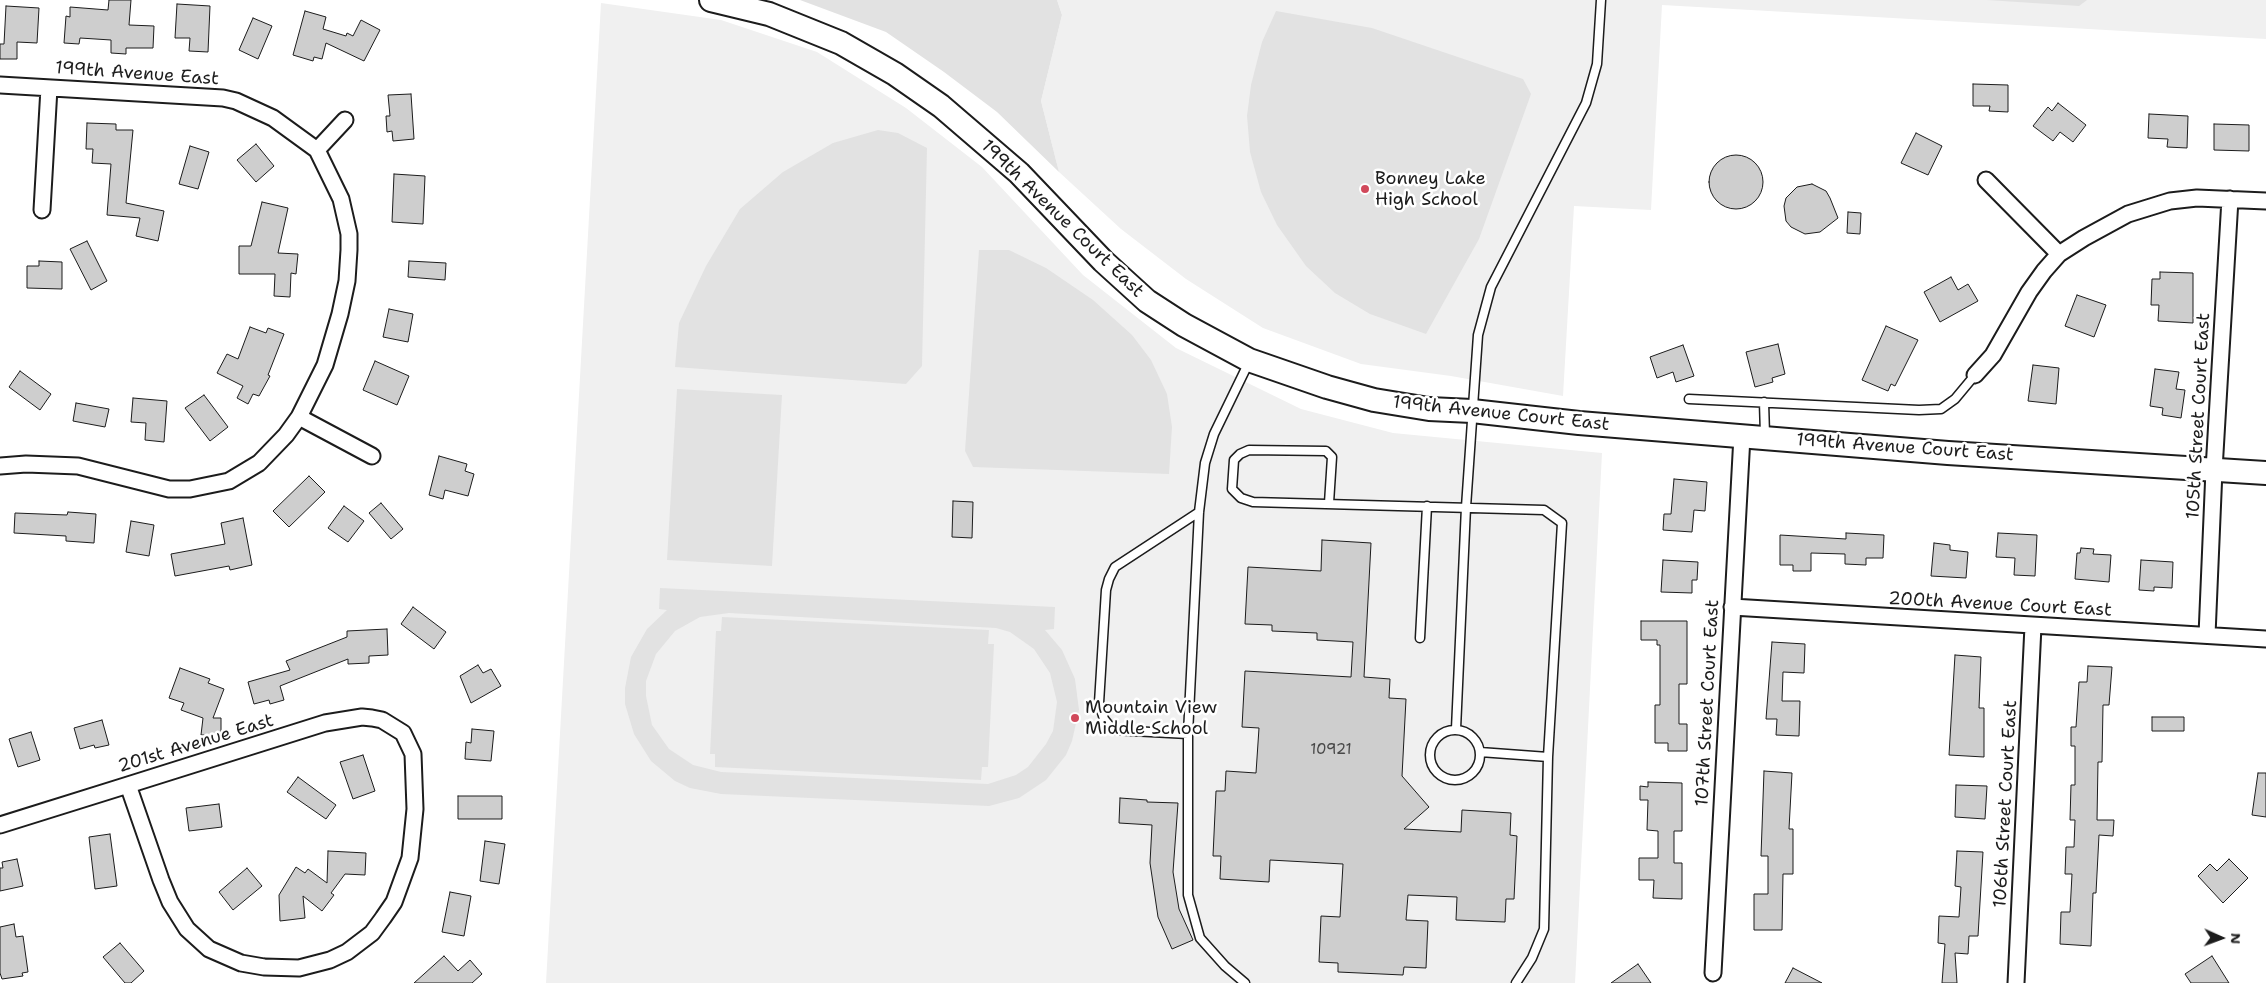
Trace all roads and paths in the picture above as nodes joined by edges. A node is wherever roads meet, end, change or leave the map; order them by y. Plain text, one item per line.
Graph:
1 (711, 0) edge
2 (1601, 0) edge
3 (0, 85) edge
4 (48, 88) junction
5 (345, 120) dead end
6 (318, 150) junction
7 (1986, 180) dead end
8 (2230, 199) junction
9 (2266, 201) edge
10 (42, 210) dead end
11 (2060, 254) junction
12 (1249, 360) junction
13 (1975, 376) joint
14 (1689, 399) dead end
15 (1764, 402) junction
16 (1472, 411) junction
17 (299, 417) junction
18 (1742, 436) junction
19 (1765, 438) junction
20 (372, 456) dead end
21 (0, 466) edge
22 (2214, 470) junction
23 (2266, 473) edge
24 (1328, 503) junction
25 (1427, 506) junction
26 (1466, 507) junction
27 (1199, 512) junction
28 (1732, 607) junction
29 (2033, 626) junction
30 (2207, 635) junction
31 (1420, 638) dead end
32 (2266, 639) edge
33 (1456, 729) junction
34 (1188, 734) junction
35 (1480, 752) junction
36 (1548, 757) junction
37 (128, 785) junction
38 (0, 825) edge
39 (1713, 973) dead end
40 (1245, 983) edge
41 (1516, 983) edge
42 (2016, 983) edge

1 - 12 main road, 199th Avenue Court East
2 - 16 lane
3 - 4 street, 199th Avenue East
4 - 6 street, 199th Avenue East
4 - 10 street
5 - 6 street
6 - 17 street
7 - 11 street
8 - 9 street
8 - 11 street
8 - 22 street, 105th Street Court East
11 - 13 street
12 - 16 main road, 199th Avenue Court East
12 - 27 lane
13 - 15 lane
14 - 15 lane
15 - 19 lane
16 - 18 main road, 199th Avenue Court East
16 - 26 lane
17 - 20 street
17 - 21 street
18 - 19 main road, 199th Avenue Court East
18 - 28 street, 107th Street Court East
19 - 22 main road, 199th Avenue Court East
22 - 23 main road, 199th Avenue Court East
22 - 30 street, 105th Street Court East
24 - 24 lane
24 - 25 lane
25 - 26 lane
25 - 31 lane
26 - 33 lane
26 - 36 lane
27 - 34 lane
27 - 34 lane
28 - 29 street, 200th Avenue Court East
28 - 39 street, 107th Street Court East
29 - 30 street, 200th Avenue Court East
29 - 42 street, 106th Street Court East
30 - 32 street, 200th Avenue Court East
33 - 35 lane
33 - 35 lane
34 - 40 lane
35 - 36 lane
36 - 41 lane
37 - 37 street, 201st Avenue East
37 - 38 street, 201st Avenue East

